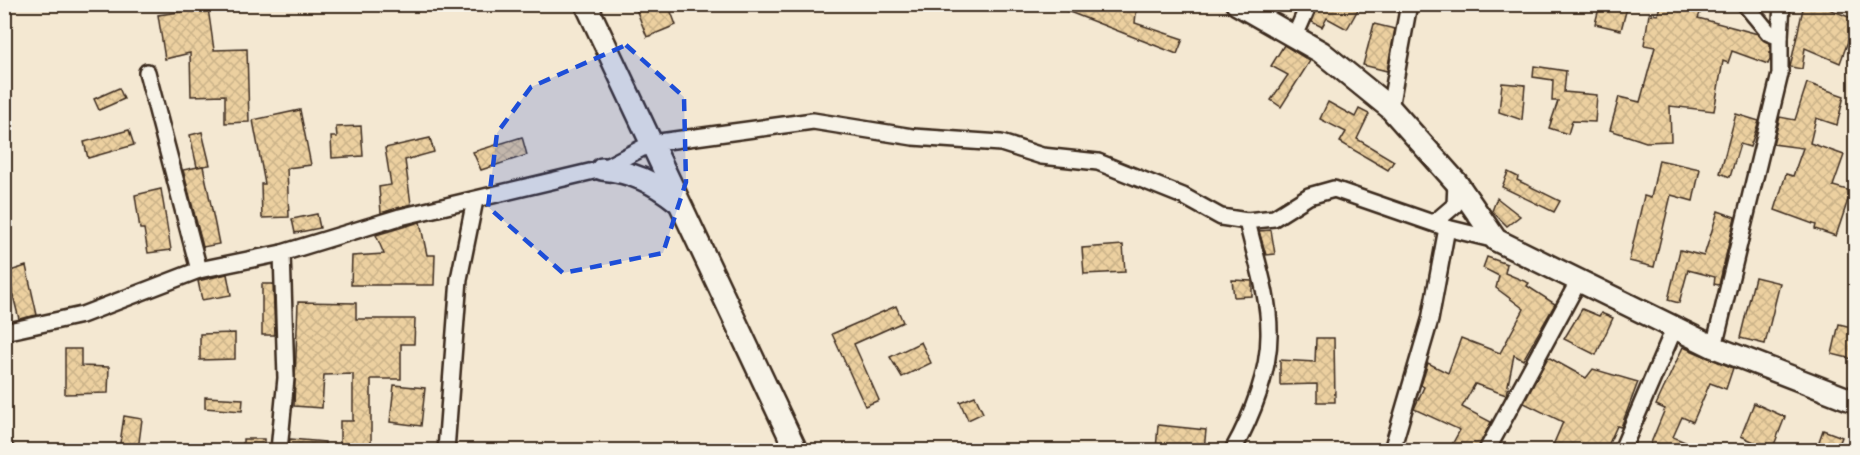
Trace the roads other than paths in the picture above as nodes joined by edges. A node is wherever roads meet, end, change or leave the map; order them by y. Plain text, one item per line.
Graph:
1 (586, 4) edge
2 (1237, 4) edge
3 (1309, 4) edge
4 (1410, 4) edge
5 (1745, 4) edge
6 (1782, 4) edge
7 (1295, 36) junction
8 (1780, 37) junction
9 (147, 72) dead end
10 (1390, 108) junction
11 (652, 143) junction
12 (602, 169) junction
13 (1456, 182) junction
14 (475, 200) junction
15 (680, 203) junction
16 (1246, 221) junction
17 (1440, 225) junction
18 (1496, 240) junction
19 (282, 253) junction
20 (199, 270) junction
21 (1578, 282) junction
22 (1674, 329) junction
23 (4, 332) edge
24 (1714, 347) junction
25 (1856, 402) edge
26 (279, 450) edge
27 (446, 450) edge
28 (796, 450) edge
29 (1233, 450) edge
30 (1392, 450) edge
31 (1487, 450) edge
32 (1622, 450) edge

1 - 11 street
2 - 7 street
3 - 7 street
4 - 10 street
5 - 8 street
6 - 8 street
7 - 10 street
8 - 24 street
9 - 20 street
10 - 13 street
11 - 12 street
11 - 15 street
11 - 16 street
12 - 14 street
12 - 15 street
13 - 17 street
13 - 18 street
14 - 19 street
14 - 27 street
15 - 28 street
16 - 17 street
16 - 29 street
17 - 18 street
17 - 30 street
18 - 21 street
19 - 20 street
19 - 26 street
20 - 23 street
21 - 22 street
21 - 31 street
22 - 24 street
22 - 32 street
24 - 25 street

